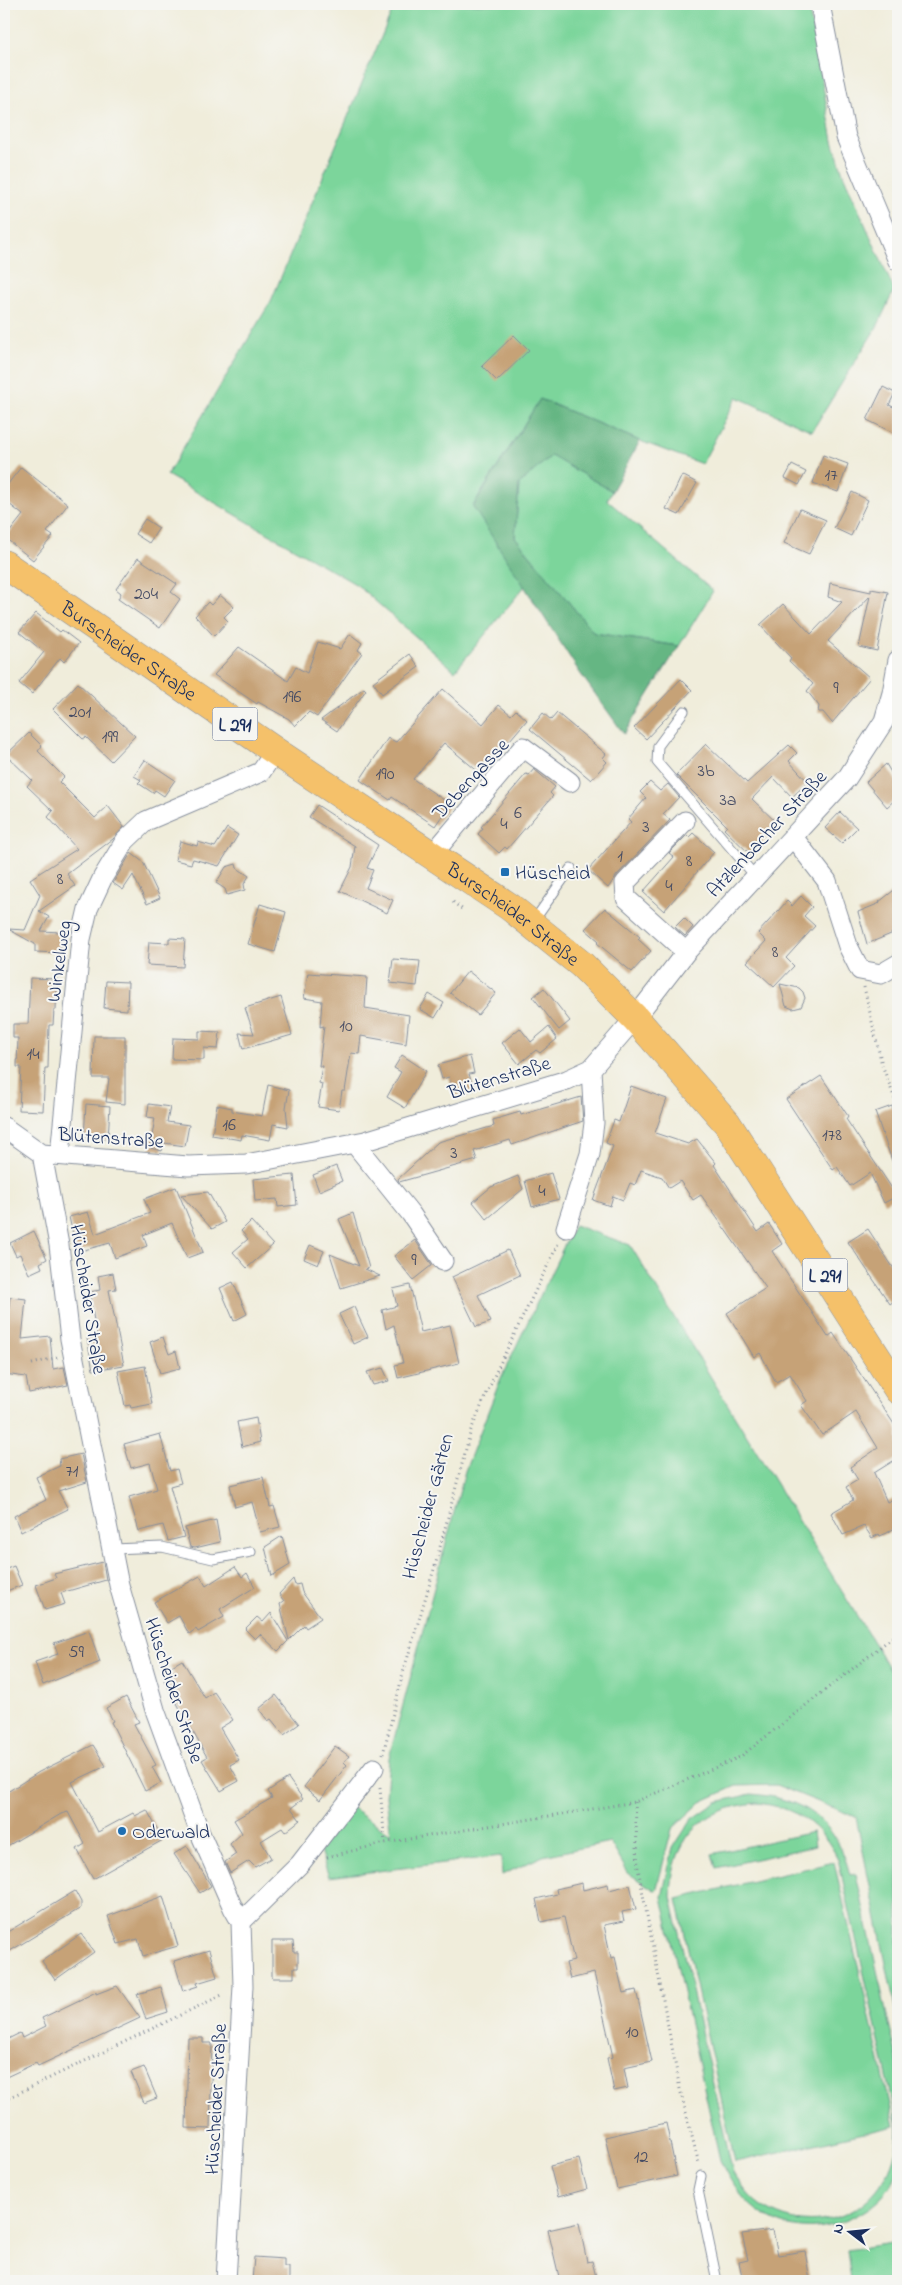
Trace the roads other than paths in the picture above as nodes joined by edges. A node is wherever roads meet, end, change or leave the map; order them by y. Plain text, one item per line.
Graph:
1 (820, 4) edge
2 (898, 261) edge
3 (4, 564) edge
4 (898, 660) edge
5 (684, 711) dead end
6 (275, 751) junction
7 (570, 782) dead end
8 (685, 822) dead end
9 (793, 838) junction
10 (432, 855) junction
11 (571, 868) dead end
12 (756, 877) junction
13 (532, 924) junction
14 (686, 952) junction
15 (898, 964) edge
16 (635, 1018) junction
17 (591, 1068) junction
18 (4, 1127) edge
19 (354, 1143) junction
20 (51, 1155) junction
21 (566, 1228) road end
22 (443, 1261) dead end
23 (898, 1390) edge
24 (113, 1549) junction
25 (251, 1552) dead end
26 (374, 1768) road end
27 (241, 1922) junction
28 (702, 2176) road end
29 (226, 2281) edge
30 (717, 2281) edge

1 - 2 street
3 - 6 main road, Burscheider Straße / L 291
4 - 9 street, Atzlenbacher Straße
5 - 12 lane
6 - 10 main road, Burscheider Straße / L 291
6 - 20 street, Winkelweg
7 - 10 street, Debengasse
8 - 14 street
9 - 12 street, Atzlenbacher Straße
9 - 15 street
10 - 13 main road, Burscheider Straße / L 291
11 - 13 lane
12 - 14 street, Atzlenbacher Straße
13 - 16 main road, Burscheider Straße / L 291
14 - 16 street, Atzlenbacher Straße
16 - 17 street, Blütenstraße
16 - 23 main road, Burscheider Straße / L 291
17 - 19 street, Blütenstraße
17 - 21 street
18 - 20 street
19 - 20 street, Blütenstraße
19 - 22 street
20 - 24 street, Hüscheider Straße
24 - 25 lane
24 - 27 street, Hüscheider Straße
26 - 27 street
27 - 29 street, Hüscheider Straße
28 - 30 lane

